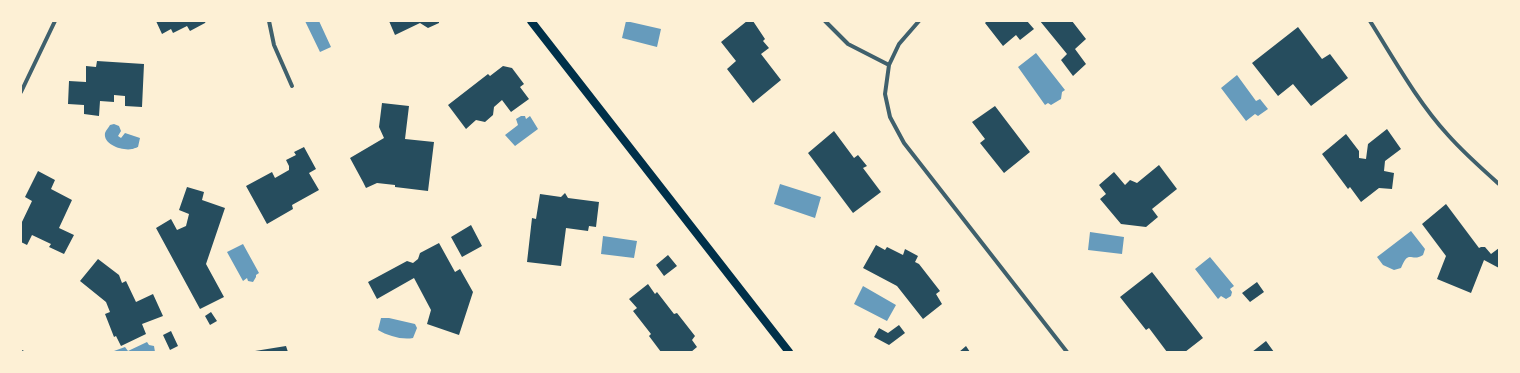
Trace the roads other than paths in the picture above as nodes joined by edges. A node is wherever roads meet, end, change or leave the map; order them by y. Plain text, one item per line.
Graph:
1 (55, 21) edge
2 (269, 21) edge
3 (532, 21) edge
4 (825, 21) edge
5 (919, 21) edge
6 (1370, 21) edge
7 (889, 65) junction
8 (292, 86) dead end
9 (21, 92) edge
10 (1499, 184) edge
11 (789, 352) edge
12 (1067, 352) edge

1 - 9 street
2 - 8 street
3 - 11 main road
4 - 7 street
5 - 7 street
6 - 10 street
7 - 12 street

